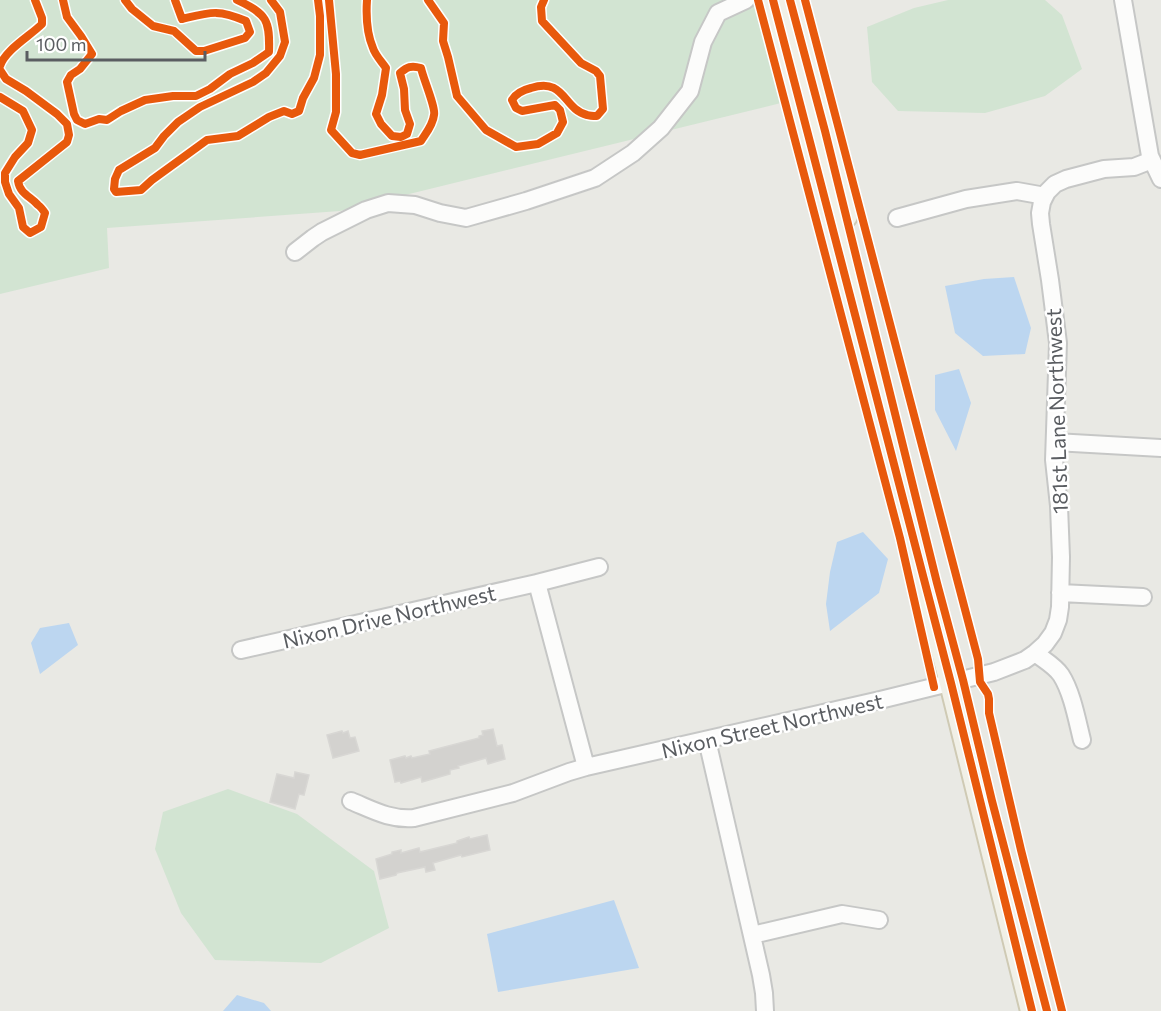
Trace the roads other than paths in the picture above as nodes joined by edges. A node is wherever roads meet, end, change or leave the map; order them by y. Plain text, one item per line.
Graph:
1 (746, 0) edge
2 (773, 0) edge
3 (790, 0) edge
4 (1123, 0) edge
5 (1152, 160) junction
6 (1161, 179) edge
7 (1045, 196) junction
8 (897, 218) dead end
9 (295, 252) dead end
10 (1055, 442) junction
11 (1161, 448) edge
12 (599, 567) dead end
13 (537, 584) junction
14 (1060, 593) junction
15 (1143, 597) dead end
16 (241, 650) dead end
17 (1035, 653) junction
18 (958, 681) junction
19 (707, 740) junction
20 (1082, 740) dead end
21 (586, 767) junction
22 (351, 801) dead end
23 (879, 921) dead end
24 (752, 935) junction
25 (765, 1011) edge
26 (1032, 1011) edge
27 (1047, 1011) edge

1 - 9 street
2 - 18 main road
3 - 18 main road
4 - 5 street
5 - 6 street
5 - 7 street
7 - 8 street
7 - 10 street, 181st Lane Northwest
10 - 11 street
10 - 14 street, 181st Lane Northwest
12 - 13 street, Nixon Drive Northwest
13 - 16 street, Nixon Drive Northwest
13 - 21 street
14 - 15 street
14 - 17 street, 181st Lane Northwest
17 - 18 street, 181st Lane Northwest
17 - 20 street
18 - 19 street, Nixon Street Northwest
18 - 26 main road
18 - 27 main road
19 - 21 street, Nixon Street Northwest
19 - 24 street
21 - 22 street, Nixon Street Northwest
23 - 24 street
24 - 25 street

